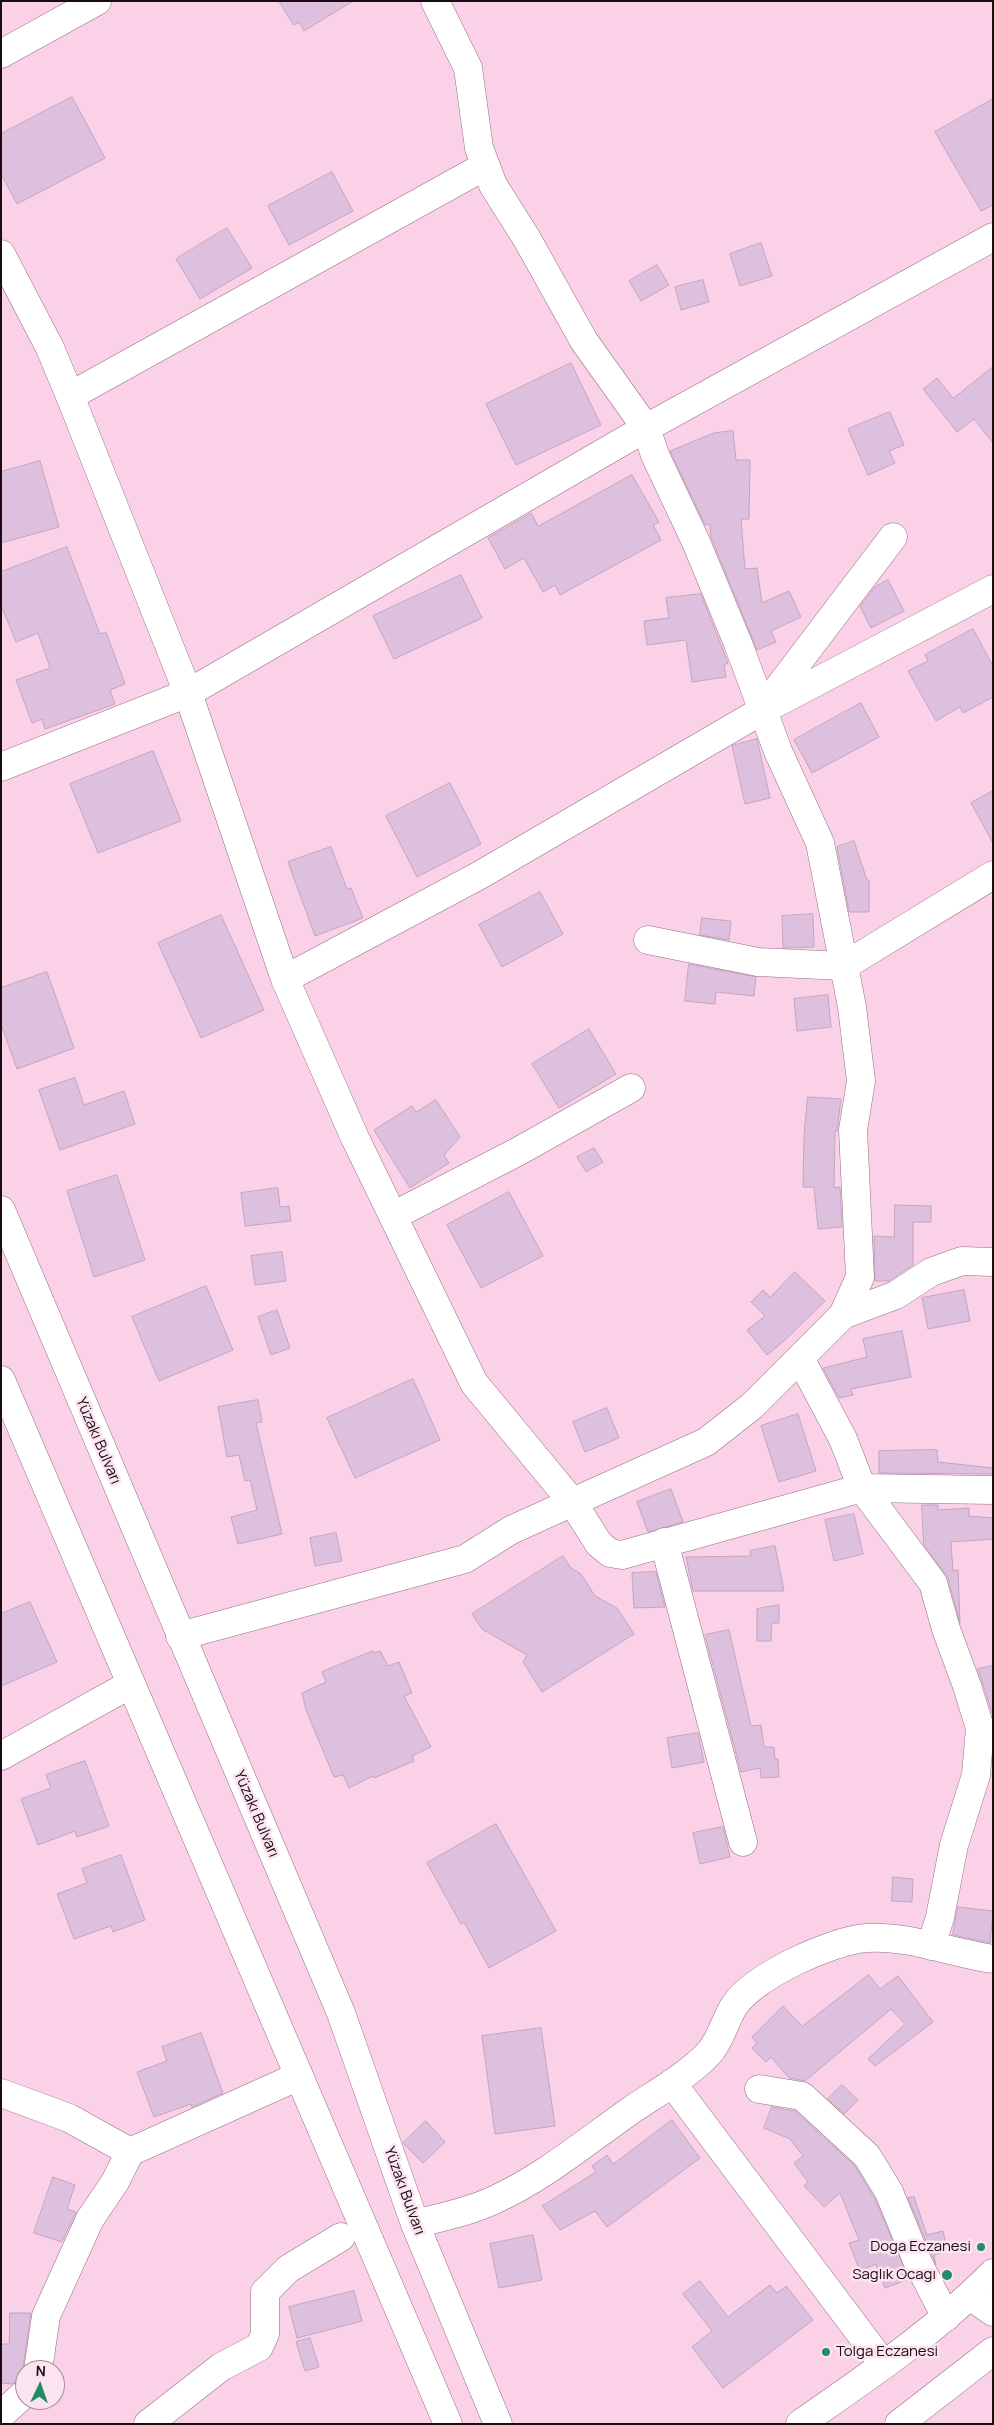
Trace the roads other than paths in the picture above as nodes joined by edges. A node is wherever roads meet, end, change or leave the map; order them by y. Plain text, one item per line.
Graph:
1 (97, 1) edge
2 (435, 1) edge
3 (1, 54) edge
4 (485, 166) junction
5 (993, 238) edge
6 (1, 254) edge
7 (70, 396) junction
8 (646, 428) junction
9 (893, 537) dead end
10 (993, 589) edge
11 (188, 693) junction
12 (763, 710) junction
13 (1, 767) edge
14 (993, 875) edge
15 (648, 940) dead end
16 (844, 966) junction
17 (285, 978) junction
18 (631, 1088) dead end
19 (1, 1210) edge
20 (393, 1216) junction
21 (993, 1262) edge
22 (843, 1315) junction
23 (800, 1358) junction
24 (1, 1380) edge
25 (862, 1488) junction
26 (993, 1490) edge
27 (573, 1503) junction
28 (664, 1542) junction
29 (180, 1636) junction
30 (131, 1684) junction
31 (1, 1756) edge
32 (743, 1842) dead end
33 (931, 1946) junction
34 (993, 1959) edge
35 (299, 2076) junction
36 (672, 2082) junction
37 (759, 2089) dead end
38 (1, 2092) edge
39 (130, 2152) junction
40 (415, 2224) junction
41 (341, 2237) dead end
42 (993, 2273) edge
43 (970, 2296) junction
44 (993, 2312) edge
45 (946, 2317) junction
46 (993, 2351) edge
47 (39, 2360) edge
48 (884, 2365) junction
49 (15, 2402) edge
50 (1, 2415) edge
51 (148, 2424) edge
52 (448, 2424) edge
53 (498, 2424) edge
54 (800, 2424) edge
55 (899, 2424) edge

1 - 3 street
2 - 4 street
4 - 7 street
4 - 8 street
5 - 8 street
6 - 7 street
7 - 11 street
8 - 11 street
8 - 12 street
9 - 12 street
10 - 12 street
11 - 13 street
11 - 17 street
12 - 16 street
12 - 17 street
14 - 16 street
15 - 16 street
16 - 22 street
17 - 20 street
18 - 20 street
19 - 29 street, Yüzakı Bulvarı
20 - 27 street
21 - 22 street
22 - 23 street
23 - 25 street
23 - 27 street
24 - 30 street
25 - 26 street
25 - 28 street
25 - 33 street
27 - 28 street
27 - 29 street
28 - 32 street
29 - 40 street, Yüzakı Bulvarı
30 - 31 street
30 - 35 street
33 - 34 street
33 - 36 street
35 - 39 street
35 - 52 street
36 - 40 street
36 - 48 street
37 - 45 street
38 - 39 street
39 - 47 street
40 - 53 street, Yüzakı Bulvarı
41 - 51 street
42 - 43 street
43 - 44 street
43 - 45 street
45 - 48 street
46 - 55 street
48 - 54 street
49 - 50 street

